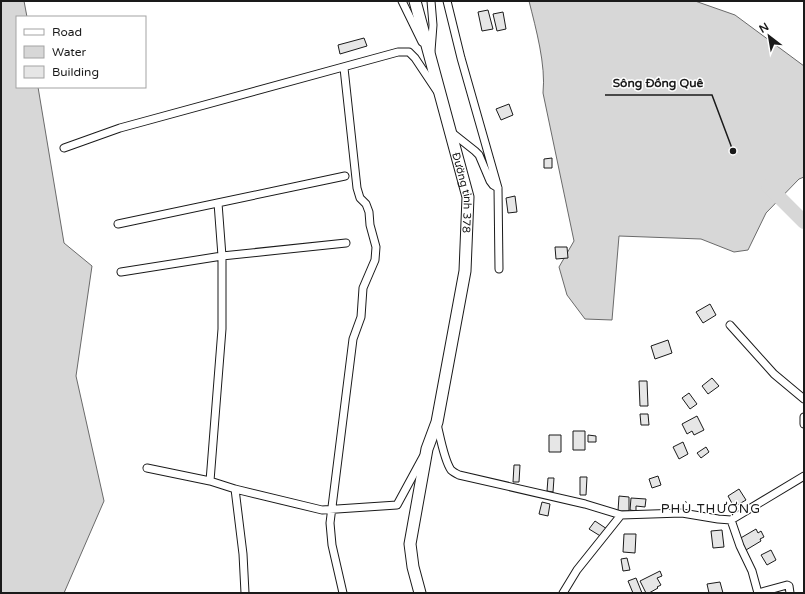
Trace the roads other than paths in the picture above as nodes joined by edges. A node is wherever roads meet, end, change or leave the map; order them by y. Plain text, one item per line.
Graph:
1 (402, 1) edge
2 (415, 1) edge
3 (431, 1) edge
4 (446, 1) edge
5 (430, 58) junction
6 (344, 68) junction
7 (440, 96) junction
8 (450, 131) junction
9 (64, 148) dead end
10 (345, 176) dead end
11 (498, 188) junction
12 (218, 203) junction
13 (118, 224) dead end
14 (346, 243) dead end
15 (222, 256) junction
16 (499, 269) dead end
17 (121, 272) dead end
18 (730, 325) dead end
19 (804, 399) edge
20 (804, 417) edge
21 (437, 422) junction
22 (804, 424) edge
23 (427, 449) junction
24 (147, 468) dead end
25 (804, 476) edge
26 (210, 481) junction
27 (235, 489) junction
28 (331, 509) junction
29 (621, 515) junction
30 (731, 520) junction
31 (245, 593) edge
32 (343, 593) edge
33 (420, 593) edge
34 (563, 593) edge
35 (790, 593) edge

1 - 5 street
2 - 5 main road, Đường tỉnh 378
3 - 5 street
4 - 11 street
5 - 7 main road, Đường tỉnh 378
6 - 7 street
6 - 9 street
6 - 28 street
7 - 8 main road, Đường tỉnh 378
8 - 11 street
8 - 21 main road, Đường tỉnh 378
10 - 12 street
11 - 16 street
12 - 13 street
12 - 15 street
14 - 15 street
15 - 17 street
15 - 26 street
18 - 19 street
20 - 22 street
21 - 23 main road, Đường tỉnh 378
21 - 29 street
23 - 28 street
23 - 33 main road, Đường tỉnh 378
24 - 26 street
25 - 30 street
26 - 27 street
27 - 28 street
27 - 31 street
28 - 32 street
29 - 30 street
29 - 34 street
30 - 35 street

